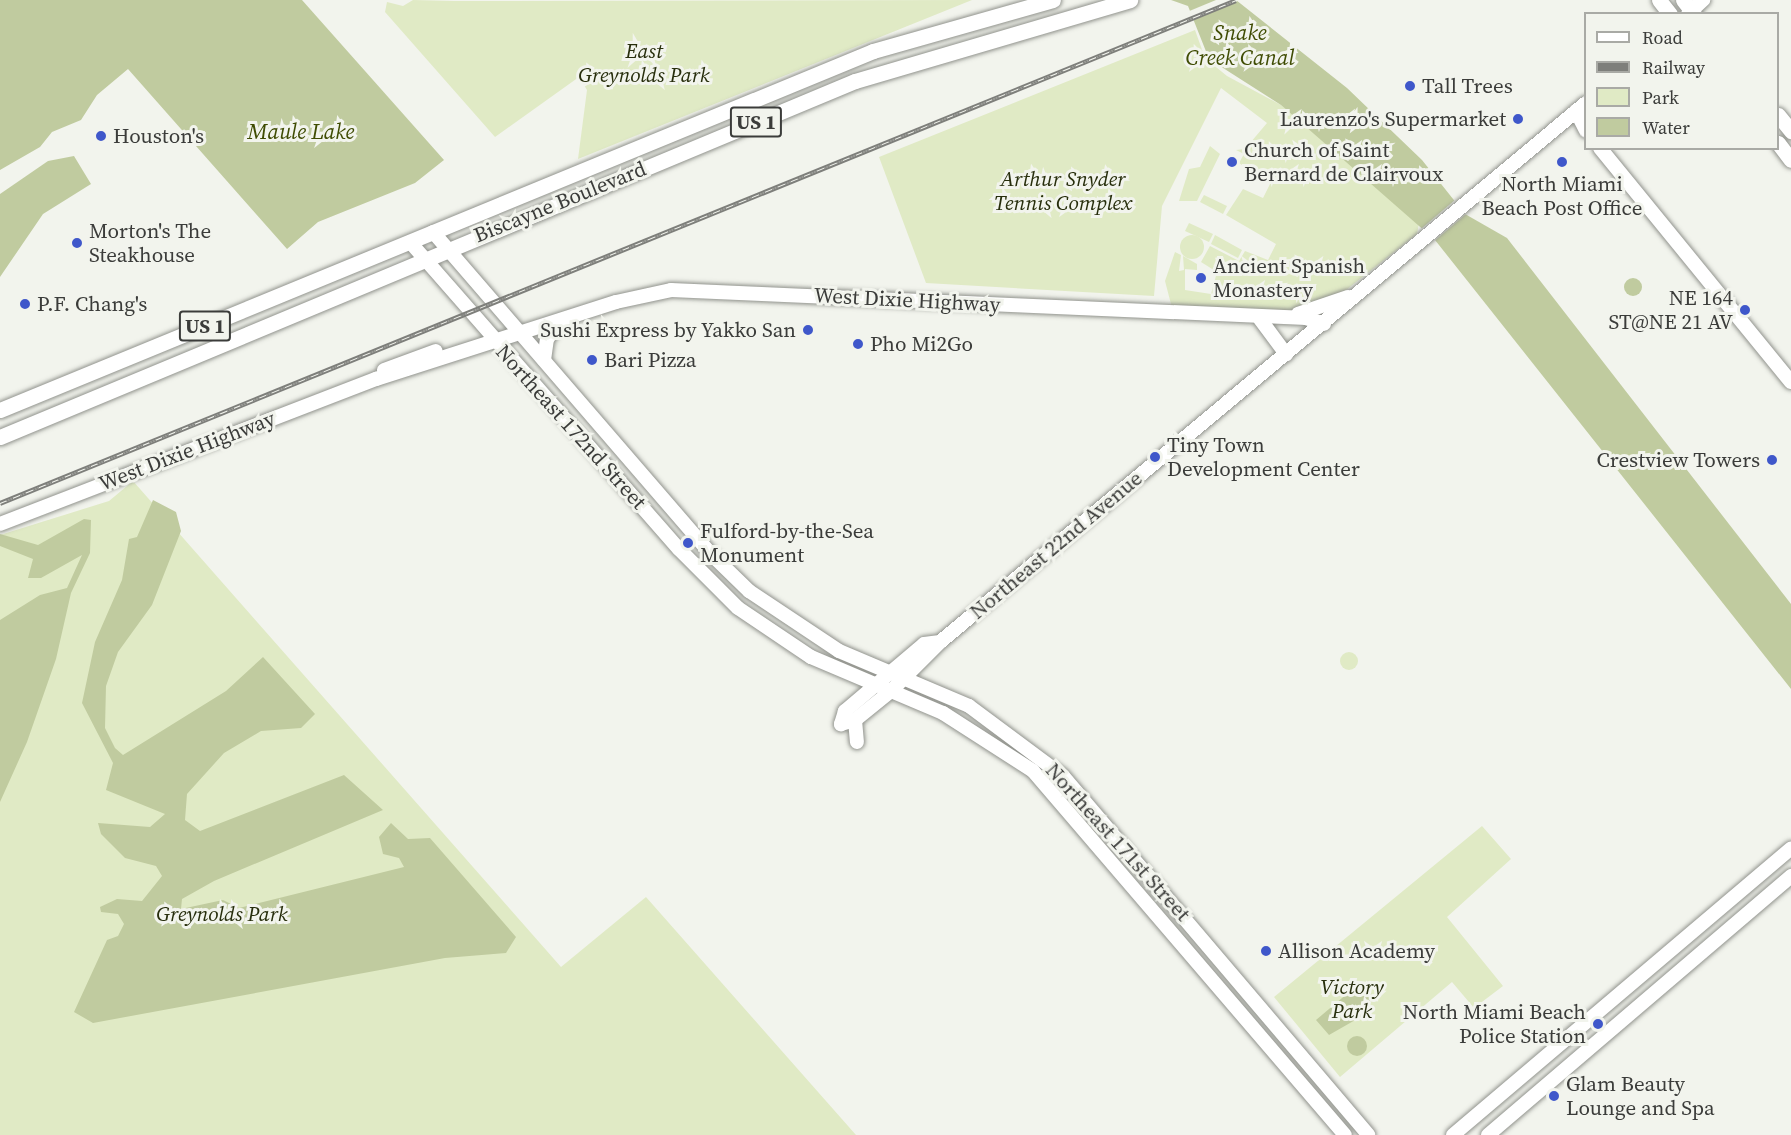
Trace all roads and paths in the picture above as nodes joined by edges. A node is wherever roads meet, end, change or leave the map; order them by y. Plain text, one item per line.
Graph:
1 (1053, 0) edge
2 (1130, 0) edge
3 (1659, 0) edge
4 (1704, 0) edge
5 (1689, 9) edge
6 (1668, 12) edge
7 (1582, 111) edge
8 (1779, 116) edge
9 (1791, 131) edge
10 (1779, 144) edge
11 (1602, 150) edge
12 (1611, 150) edge
13 (1791, 159) edge
14 (433, 232) junction
15 (410, 242) junction
16 (448, 249) junction
17 (424, 259) junction
18 (1373, 281) junction
19 (1260, 319) junction
20 (1276, 319) junction
21 (562, 320) junction
22 (1324, 324) junction
23 (521, 334) junction
24 (496, 342) junction
25 (1286, 354) junction
26 (123, 360) junction
27 (548, 365) junction
28 (1791, 368) edge
29 (531, 380) junction
30 (1791, 382) edge
31 (565, 385) junction
32 (546, 397) junction
33 (91, 399) junction
34 (0, 410) edge
35 (3, 436) edge
36 (0, 524) edge
37 (696, 535) junction
38 (679, 549) junction
39 (738, 608) joint
40 (940, 642) junction
41 (893, 672) junction
42 (907, 676) junction
43 (875, 686) junction
44 (891, 691) junction
45 (855, 720) junction
46 (857, 742) dead end
47 (1791, 848) edge
48 (1791, 876) edge
49 (1536, 1064) junction
50 (1551, 1082) junction
51 (1345, 1135) edge
52 (1368, 1135) edge
53 (1454, 1135) edge
54 (1488, 1135) edge

1 - 14 main road, Biscayne Boulevard / US 1
2 - 16 main road, Biscayne Boulevard / US 1
3 - 6 main road
4 - 5 street
7 - 18 street, Northeast 22nd Avenue
8 - 9 main road
10 - 13 main road
11 - 30 street
12 - 28 street
14 - 15 main road, Biscayne Boulevard / US 1
14 - 16 street, Northeast 172nd Street
15 - 17 street, Northeast 172nd Street
15 - 26 main road, Biscayne Boulevard / US 1
16 - 17 main road, Biscayne Boulevard / US 1
16 - 23 street, Northeast 172nd Street
17 - 24 street, Northeast 172nd Street
17 - 33 main road, Biscayne Boulevard / US 1
18 - 20 street
18 - 22 street, Northeast 22nd Avenue
19 - 20 street, West Dixie Highway
19 - 21 street, West Dixie Highway
19 - 25 street
20 - 22 street, West Dixie Highway
21 - 23 street, West Dixie Highway
21 - 27 street
22 - 25 street, Northeast 22nd Avenue
23 - 24 street, West Dixie Highway
23 - 27 street, Northeast 172nd Street
24 - 29 street, Northeast 172nd Street
24 - 36 street, West Dixie Highway
25 - 40 street, Northeast 22nd Avenue
26 - 33 main road
26 - 34 main road, Biscayne Boulevard / US 1
27 - 29 street
27 - 31 street, Northeast 172nd Street
29 - 32 street, Northeast 172nd Street
31 - 32 street
31 - 37 street, Northeast 172nd Street
32 - 38 street, Northeast 172nd Street
33 - 35 main road, Biscayne Boulevard / US 1
37 - 38 street
37 - 41 street, Northeast 171st Street
38 - 39 street, Northeast 172nd Street
39 - 43 street, Northeast 171st Street
40 - 41 street, Northeast 22nd Avenue
40 - 42 street, Northeast 22nd Avenue
41 - 42 street, Northeast 171st Street
41 - 43 street, Northeast 22nd Avenue
42 - 44 street, Northeast 22nd Avenue
42 - 52 street, Northeast 171st Street
43 - 44 street, Northeast 171st Street
43 - 45 street, Northeast 22nd Avenue
44 - 45 street, Northeast 22nd Avenue
44 - 51 street, Northeast 171st Street
45 - 46 street
47 - 49 street
48 - 50 street
49 - 50 street
49 - 53 street
50 - 54 street

